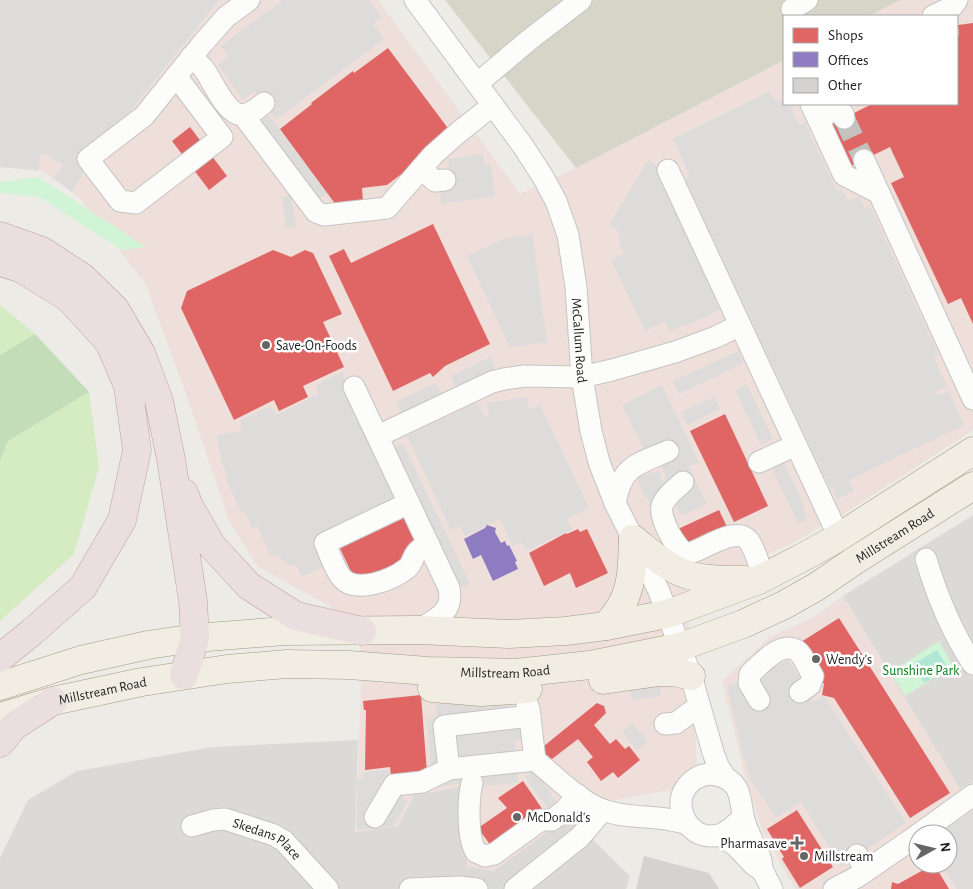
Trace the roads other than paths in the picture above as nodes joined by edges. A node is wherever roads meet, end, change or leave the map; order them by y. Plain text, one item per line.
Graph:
1 (249, 0) edge
2 (581, 0) edge
3 (957, 0) edge
4 (420, 4) edge
5 (935, 15) edge
6 (191, 58) junction
7 (176, 76) junction
8 (477, 84) junction
9 (264, 103) dead end
10 (493, 105) junction
11 (815, 111) edge
12 (243, 115) junction
13 (844, 118) dead end
14 (864, 160) tunnel mouth
15 (421, 169) junction
16 (668, 170) dead end
17 (445, 180) dead end
18 (879, 193) junction
19 (0, 236) edge
20 (0, 262) edge
21 (740, 325) junction
22 (582, 377) junction
23 (354, 387) dead end
24 (973, 399) edge
25 (378, 436) junction
26 (796, 445) junction
27 (668, 451) dead end
28 (973, 451) edge
29 (171, 459) junction
30 (759, 462) dead end
31 (683, 482) dead end
32 (967, 493) edge
33 (409, 503) junction
34 (615, 503) junction
35 (840, 537) junction
36 (633, 539) junction
37 (429, 545) junction
38 (926, 559) dead end
39 (762, 579) junction
40 (667, 614) junction
41 (606, 626) junction
42 (418, 630) junction
43 (362, 631) junction
44 (195, 638) junction
45 (680, 647) junction
46 (0, 658) edge
47 (287, 664) junction
48 (973, 664) edge
49 (184, 675) junction
50 (691, 676) junction
51 (0, 686) edge
52 (513, 690) junction
53 (800, 692) dead end
54 (759, 700) dead end
55 (53, 701) junction
56 (699, 706) junction
57 (0, 717) edge
58 (665, 724) dead end
59 (534, 726) junction
60 (0, 743) edge
61 (535, 760) junction
62 (449, 769) junction
63 (472, 775) junction
64 (700, 776) junction
65 (725, 777) junction
66 (578, 794) junction
67 (681, 797) junction
68 (971, 800) edge
69 (610, 812) junction
70 (375, 817) dead end
71 (742, 817) junction
72 (687, 824) junction
73 (938, 824) edge
74 (192, 826) dead end
75 (720, 835) junction
76 (908, 844) edge
77 (762, 870) junction
78 (861, 873) edge
79 (328, 889) edge
80 (410, 889) edge
81 (477, 889) edge
82 (515, 889) edge
83 (772, 889) edge
84 (834, 889) edge

1 - 6 street
2 - 8 street
3 - 5 street
4 - 8 street, McCallum Road
6 - 7 street
6 - 12 street
7 - 7 street
8 - 10 street, McCallum Road
9 - 12 street
10 - 15 street
10 - 22 street, McCallum Road
11 - 13 street
11 - 18 street
12 - 15 street
14 - 18 street
15 - 17 street
16 - 21 street
18 - 24 street
19 - 29 highway
20 - 46 highway
21 - 22 street
21 - 26 street
22 - 25 street
22 - 34 street, McCallum Road
23 - 25 street
25 - 33 street
26 - 30 street
26 - 35 street
27 - 34 street
28 - 35 main road, Millstream Road
29 - 43 highway
29 - 44 highway
31 - 39 street
32 - 45 main road, Millstream Road
33 - 37 street
33 - 37 street
34 - 36 street, McCallum Road
35 - 39 main road, Millstream Road
36 - 39 main road
36 - 40 street, McCallum Road
36 - 41 main road
37 - 42 street
38 - 48 street
39 - 40 main road, Millstream Road
40 - 41 main road, Millstream Road
40 - 45 street, McCallum Road
41 - 42 main road, Millstream Road
42 - 43 main road, Millstream Road
43 - 44 main road, Millstream Road
44 - 49 highway
44 - 51 main road, Millstream Road
45 - 47 main road, Millstream Road
45 - 50 street, McCallum Road
47 - 49 main road, Millstream Road
47 - 52 main road
49 - 55 main road, Millstream Road
50 - 52 main road
50 - 56 street, McCallum Road
52 - 59 street
53 - 54 street
55 - 57 main road, Millstream Road
55 - 60 highway
56 - 58 street
56 - 64 street, McCallum Road
56 - 65 street, McCallum Road
59 - 61 street
59 - 62 street
61 - 63 street
61 - 66 street
62 - 63 street
62 - 70 street
63 - 66 street
64 - 65 street
64 - 67 street
65 - 71 street
66 - 69 street
67 - 69 street
67 - 72 street
68 - 73 street
69 - 72 street
69 - 82 street
71 - 75 street
71 - 77 street
72 - 75 street
74 - 79 street, Skedans Place
75 - 77 street
76 - 78 street
77 - 83 street
78 - 84 street
80 - 81 street

